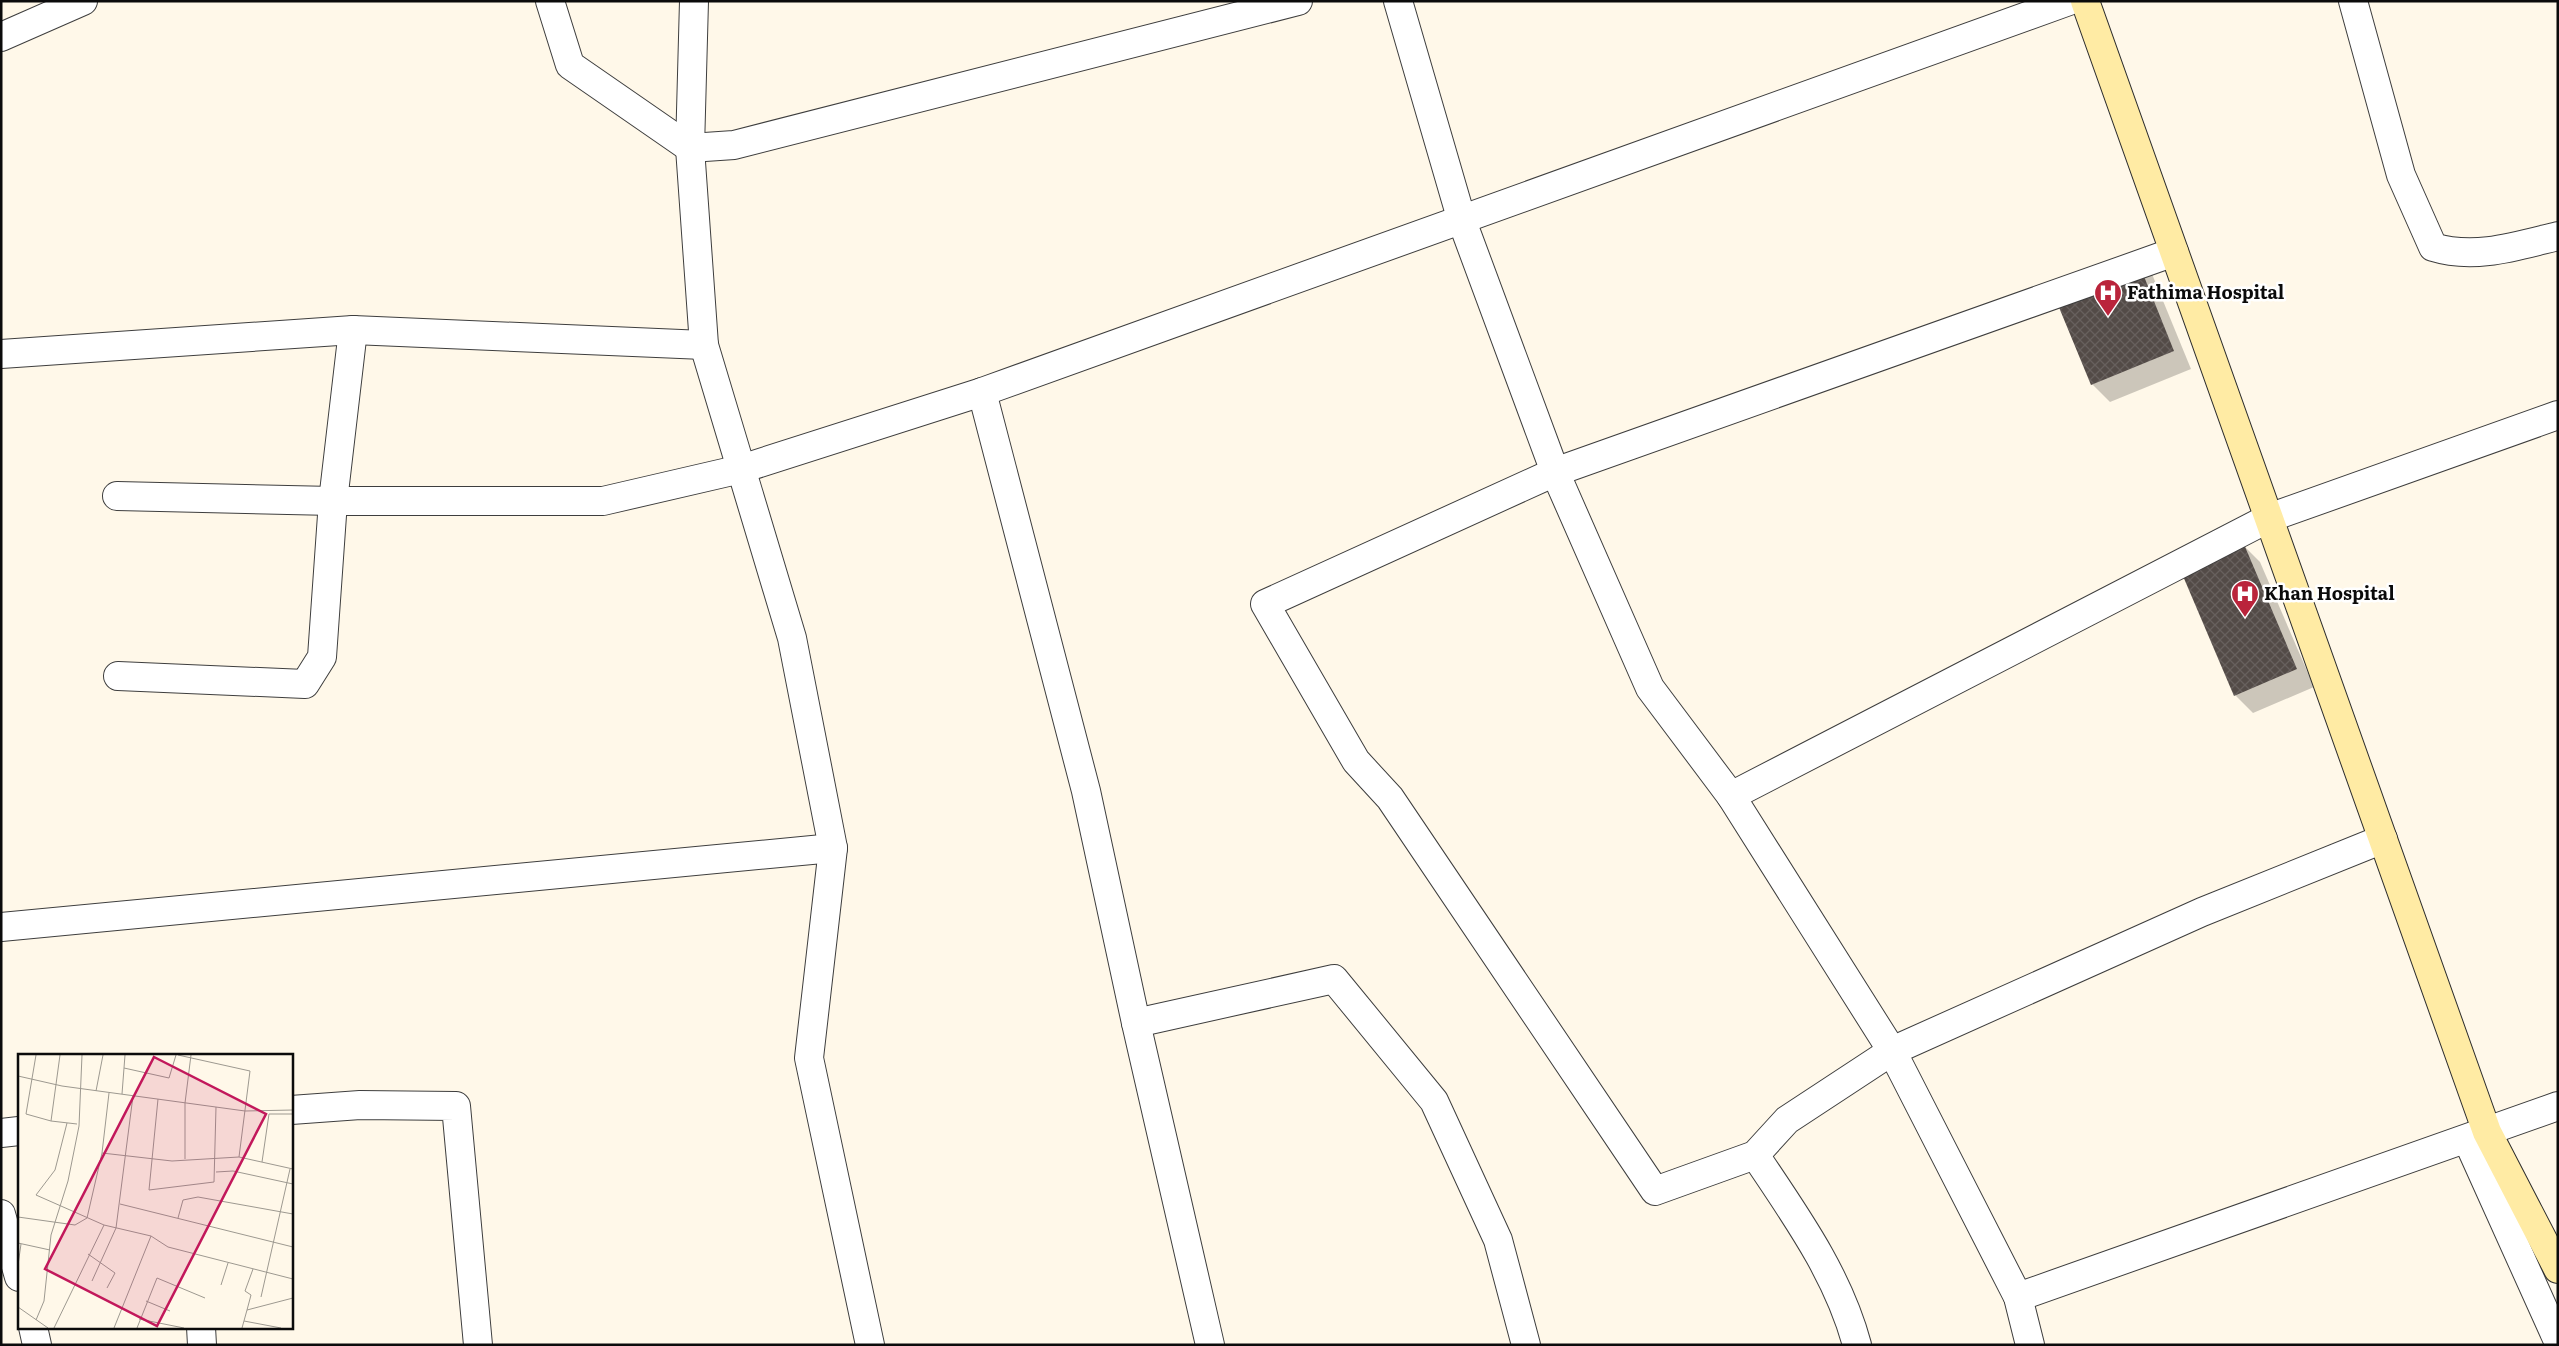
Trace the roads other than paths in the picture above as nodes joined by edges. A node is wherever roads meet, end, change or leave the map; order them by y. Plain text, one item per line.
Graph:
1 (83, 1) edge
2 (550, 1) edge
3 (694, 1) edge
4 (1298, 1) edge
5 (1398, 1) edge
6 (2069, 1) edge
7 (2086, 1) edge
8 (2353, 1) edge
9 (1, 37) edge
10 (690, 148) junction
11 (1462, 221) junction
12 (2558, 236) edge
13 (2174, 252) junction
14 (353, 330) junction
15 (704, 345) junction
16 (1, 354) edge
17 (982, 392) junction
18 (2558, 415) edge
19 (741, 469) junction
20 (1555, 472) junction
21 (117, 496) dead end
22 (333, 501) junction
23 (2269, 518) junction
24 (118, 676) dead end
25 (1731, 796) junction
26 (2383, 839) junction
27 (833, 848) junction
28 (1, 927) edge
29 (1136, 1023) junction
30 (1892, 1051) junction
31 (2558, 1106) edge
32 (292, 1110) edge
33 (18, 1130) edge
34 (1, 1133) edge
35 (2477, 1136) junction
36 (1755, 1155) junction
37 (1, 1214) edge
38 (2558, 1269) edge
39 (18, 1274) edge
40 (2018, 1298) junction
41 (33, 1328) edge
42 (201, 1328) edge
43 (2558, 1342) edge
44 (38, 1345) edge
45 (202, 1345) edge
46 (478, 1345) edge
47 (870, 1345) edge
48 (1210, 1345) edge
49 (1526, 1345) edge
50 (1857, 1345) edge
51 (2030, 1345) edge

1 - 9 street
2 - 10 street
3 - 10 street
4 - 10 street
5 - 11 street
6 - 11 street
7 - 13 street
8 - 12 street
10 - 15 street
11 - 17 street
11 - 20 street
13 - 20 street
13 - 23 street
14 - 15 street
14 - 16 street
14 - 22 street
15 - 19 street
17 - 19 street
17 - 29 street
18 - 23 street
19 - 22 street
19 - 27 street
20 - 25 street
20 - 36 street
21 - 22 street
22 - 24 street
23 - 25 street
23 - 26 street
25 - 30 street
26 - 30 street
26 - 35 street
27 - 28 street
27 - 47 street
29 - 48 street
29 - 49 street
30 - 36 street
30 - 40 street
31 - 35 street
32 - 46 street
33 - 34 street
35 - 38 street
35 - 40 street
35 - 43 street
36 - 50 street
37 - 39 street
40 - 51 street
41 - 44 street
42 - 45 street

